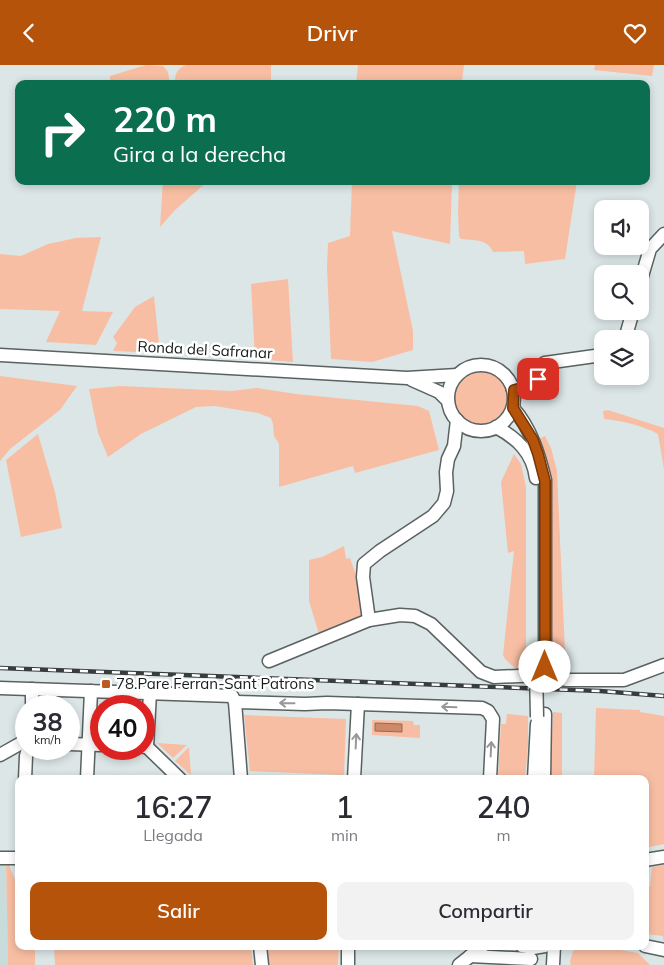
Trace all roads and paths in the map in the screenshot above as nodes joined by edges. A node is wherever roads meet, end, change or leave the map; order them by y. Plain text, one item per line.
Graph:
1 (664, 234) edge
2 (645, 265) edge
3 (0, 355) edge
4 (594, 356) edge
5 (457, 375) junction
6 (408, 378) junction
7 (514, 390) junction
8 (448, 401) junction
9 (513, 408) junction
10 (457, 420) junction
11 (496, 427) junction
12 (475, 430) junction
13 (454, 446) junction
14 (369, 620) junction
15 (269, 661) dead end
16 (664, 665) edge
17 (540, 668) junction
18 (0, 688) edge
19 (32, 689) junction
20 (91, 691) junction
21 (150, 693) joint
22 (32, 695) edge
23 (91, 695) edge
24 (234, 699) junction
25 (358, 704) junction
26 (541, 715) junction
27 (15, 747) edge
28 (0, 755) edge
29 (155, 755) edge
30 (26, 760) edge
31 (91, 760) edge
32 (25, 775) edge
33 (88, 775) edge
34 (176, 775) edge
35 (241, 775) edge
36 (354, 775) edge
37 (490, 775) edge
38 (534, 775) edge
39 (544, 775) edge
40 (664, 857) edge
41 (0, 858) edge
42 (15, 858) edge
43 (649, 859) edge
44 (649, 947) edge
45 (260, 950) edge
46 (348, 950) edge
47 (478, 950) edge
48 (525, 950) edge
49 (554, 950) edge
50 (664, 950) edge
51 (470, 957) junction
52 (534, 962) edge
53 (262, 965) edge
54 (348, 965) edge
55 (459, 965) edge
56 (553, 965) edge

1 - 2 street
3 - 6 street, Ronda del Safranar
4 - 7 street
5 - 6 street, Ronda del Safranar
5 - 7 street
5 - 8 street
6 - 8 street, Ronda del Safranar
7 - 9 street
8 - 10 street
9 - 11 street
9 - 17 street
10 - 12 street
10 - 13 street
11 - 12 street
11 - 17 street
12 - 13 street
13 - 14 street
14 - 15 street
14 - 16 street
17 - 26 street
18 - 19 street
19 - 20 street
19 - 22 street
20 - 21 street
20 - 23 street
21 - 24 street
25 -> 24 street
24 - 35 street
36 -> 25 street
37 -> 25 street
26 - 38 street
26 - 39 street
27 - 28 street
29 - 34 street
30 - 32 street
31 - 33 street
40 - 43 street
41 - 42 street
44 - 50 street
45 - 53 street
46 - 54 street
47 - 51 street
48 - 52 street
49 - 56 street
51 - 52 street
51 - 55 street

